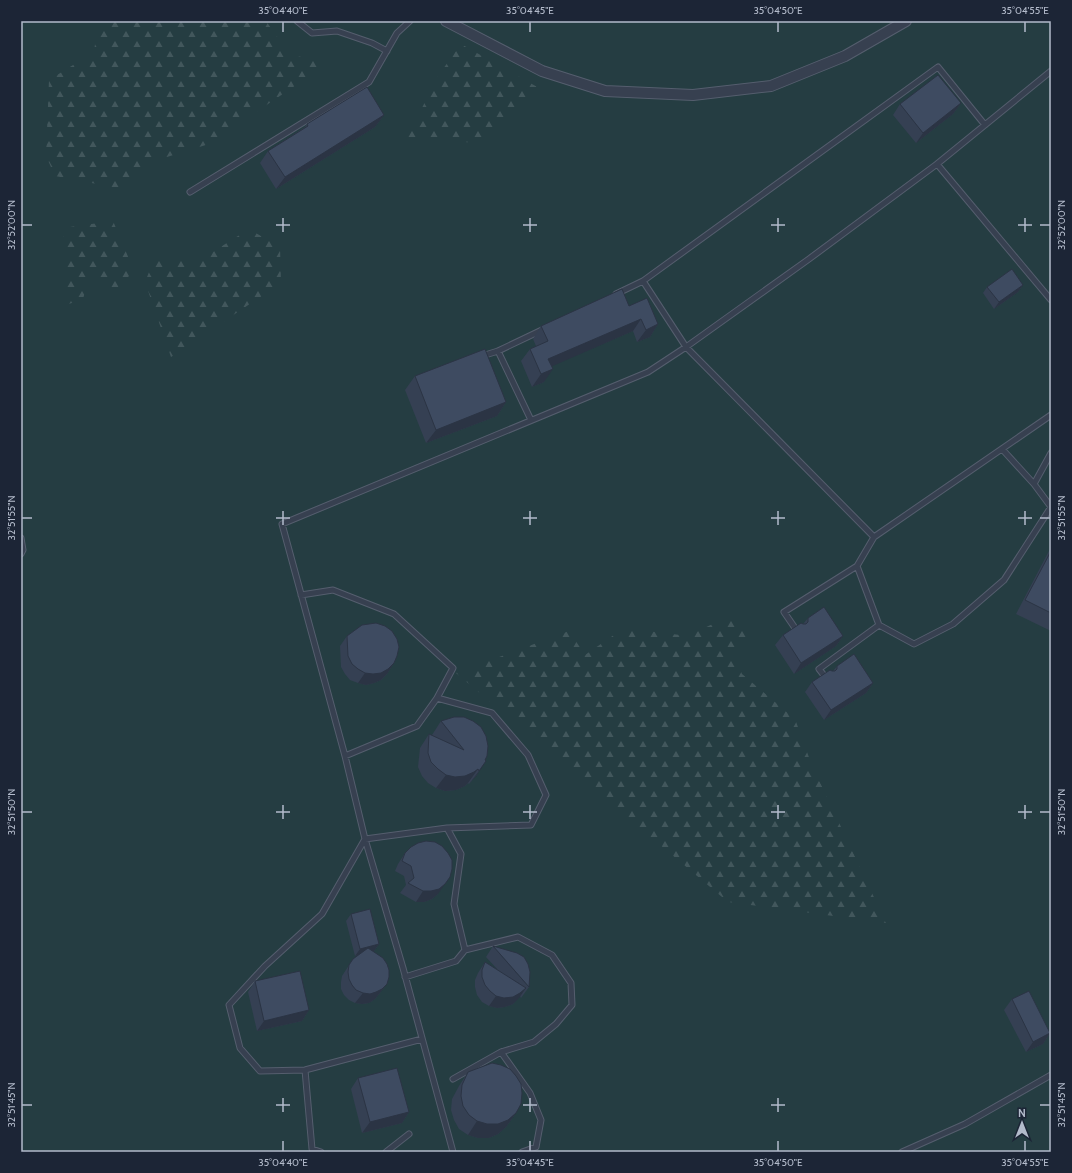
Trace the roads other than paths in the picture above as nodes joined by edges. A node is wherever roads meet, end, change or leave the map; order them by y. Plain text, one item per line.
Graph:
1 (297, 21) edge
2 (410, 21) edge
3 (446, 21) edge
4 (906, 21) edge
5 (387, 51) junction
6 (1051, 71) edge
7 (985, 125) junction
8 (937, 164) junction
9 (190, 192) dead end
10 (643, 281) junction
11 (608, 297) edge
12 (1051, 300) edge
13 (546, 328) edge
14 (686, 347) junction
15 (498, 351) junction
16 (476, 358) edge
17 (1051, 415) edge
18 (532, 420) junction
19 (1002, 449) junction
20 (1051, 453) edge
21 (1034, 484) junction
22 (1051, 507) edge
23 (874, 537) junction
24 (21, 538) edge
25 (21, 554) edge
26 (856, 566) junction
27 (301, 595) junction
28 (879, 625) junction
29 (797, 631) edge
30 (826, 678) edge
31 (437, 698) junction
32 (345, 756) junction
33 (447, 828) junction
34 (365, 839) junction
35 (465, 950) junction
36 (405, 978) junction
37 (422, 1039) junction
38 (501, 1052) junction
39 (305, 1070) junction
40 (1051, 1075) edge
41 (453, 1079) dead end
42 (409, 1134) dead end
43 (321, 1152) edge
44 (386, 1152) edge
45 (452, 1152) edge
46 (522, 1152) edge
47 (902, 1152) edge

1 - 5 lane
2 - 5 lane
3 - 4 street
5 - 9 lane
6 - 7 lane
7 - 8 lane
7 - 10 lane
8 - 12 lane
8 - 14 lane
10 - 11 lane
10 - 14 lane
13 - 15 lane
14 - 18 lane
14 - 23 lane
15 - 16 lane
15 - 18 lane
17 - 19 lane
18 - 27 lane
19 - 21 lane
19 - 23 lane
20 - 21 lane
21 - 22 lane
22 - 28 lane
23 - 26 lane
24 - 25 lane
26 - 28 lane
26 - 29 lane
27 - 31 lane
27 - 32 lane
28 - 30 lane
31 - 32 lane
31 - 33 lane
32 - 34 lane
33 - 34 lane
33 - 35 lane
34 - 36 lane
34 - 39 lane
35 - 36 lane
35 - 38 lane
36 - 37 lane
37 - 39 lane
37 - 45 lane
38 - 41 lane
38 - 46 lane
39 - 43 lane
40 - 47 lane
42 - 44 lane

